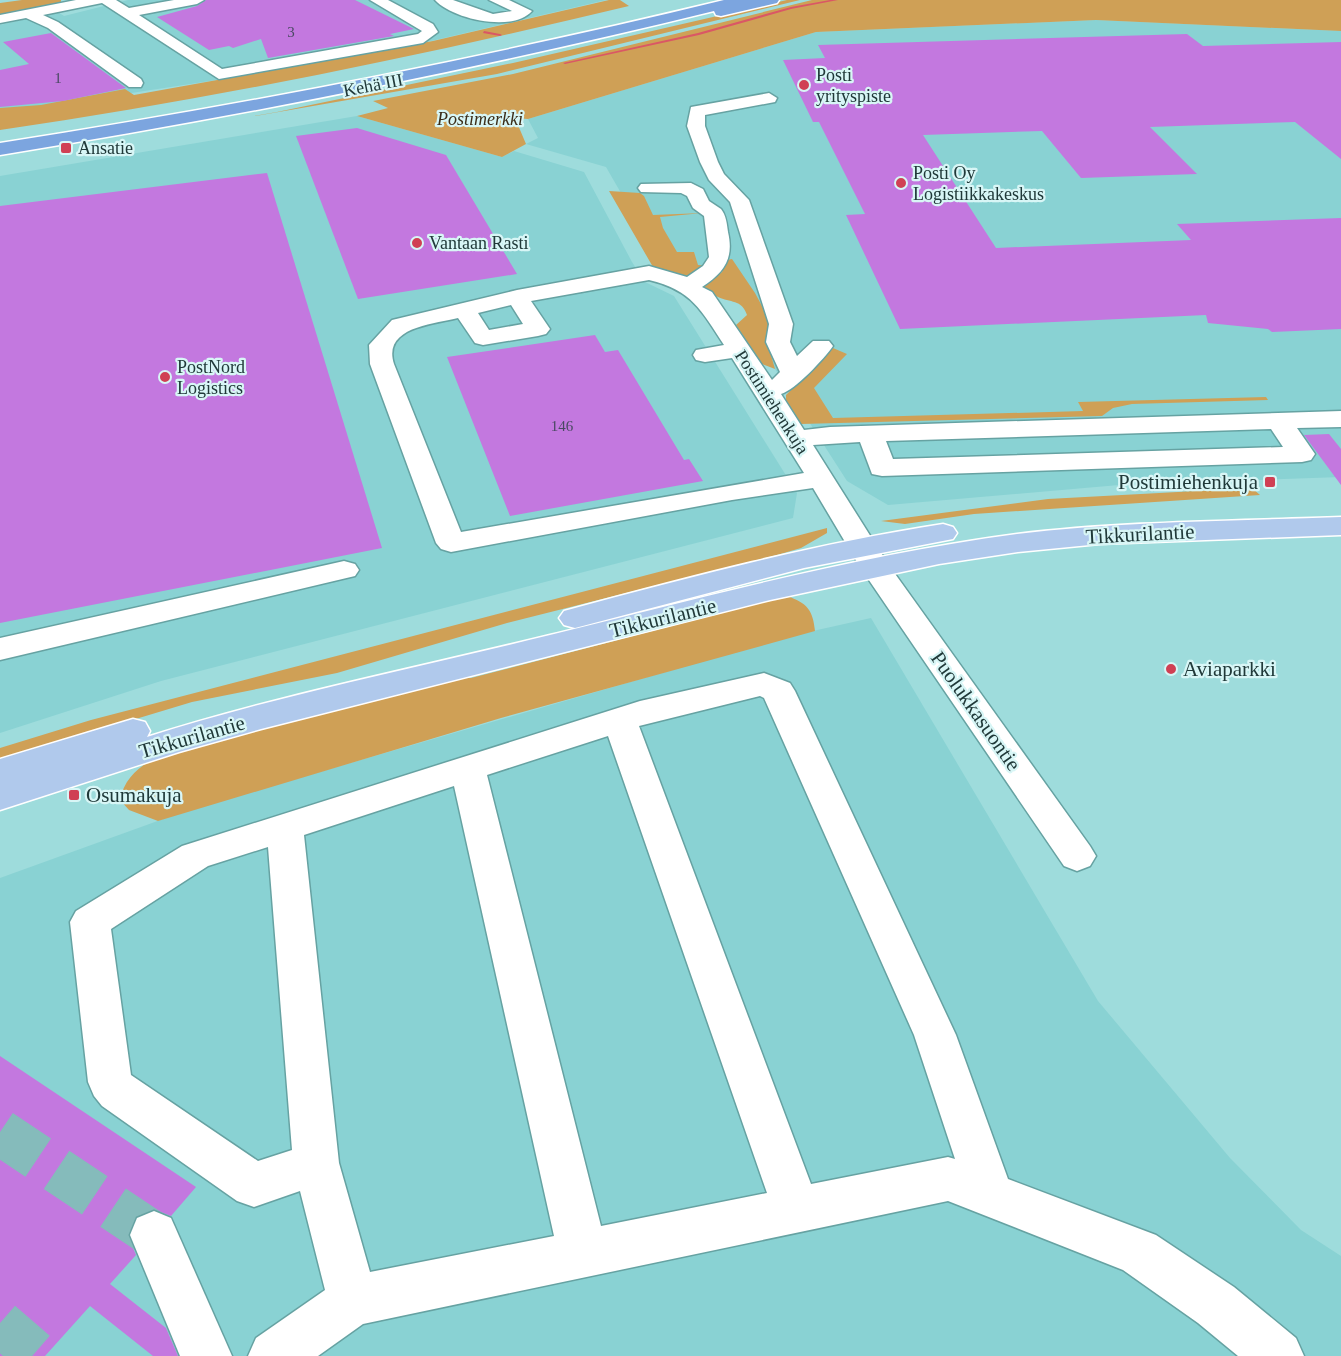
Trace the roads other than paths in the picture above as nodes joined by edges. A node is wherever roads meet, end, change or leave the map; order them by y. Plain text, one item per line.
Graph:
1 (98, 0) edge
2 (106, 0) edge
3 (197, 0) edge
4 (377, 0) edge
5 (496, 0) edge
6 (538, 0) edge
7 (690, 0) edge
8 (742, 0) edge
9 (772, 0) edge
10 (70, 2) edge
11 (437, 4) edge
12 (511, 6) junction
13 (27, 13) junction
14 (127, 13) junction
15 (624, 13) dead end
16 (0, 19) edge
17 (461, 27) dead end
18 (591, 30) junction
19 (441, 34) dead end
20 (423, 38) junction
21 (135, 83) dead end
22 (768, 98) dead end
23 (0, 135) edge
24 (0, 149) edge
25 (648, 197) dead end
26 (688, 286) junction
27 (517, 297) junction
28 (464, 309) junction
29 (821, 346) dead end
30 (739, 351) junction
31 (705, 355) dead end
32 (794, 375) junction
33 (769, 395) junction
34 (1341, 419) edge
35 (1288, 420) junction
36 (1093, 426) junction
37 (871, 435) junction
38 (797, 439) junction
39 (1113, 460) junction
40 (820, 479) junction
41 (1341, 503) edge
42 (1341, 526) edge
43 (868, 556) junction
44 (345, 570) dead end
45 (0, 649) edge
46 (618, 719) junction
47 (468, 768) junction
48 (0, 772) edge
49 (0, 797) edge
50 (285, 827) junction
51 (1077, 856) dead end
52 (316, 1163) junction
53 (990, 1195) junction
54 (797, 1210) junction
55 (154, 1235) tunnel mouth
56 (583, 1254) junction
57 (353, 1302) junction
58 (206, 1356) edge
59 (274, 1356) edge
60 (1278, 1356) edge

1 - 10 street
2 - 14 street
3 - 14 street
4 - 20 street
5 - 12 street
6 - 12 street
7 - 18 highway, Kehä III
8 - 18 highway, Kehä III
9 - 18 highway
10 - 13 street
11 - 12 street
11 - 17 street
13 - 16 street
13 - 21 street
14 - 20 street
15 - 18 highway
18 - 23 highway, Kehä III
18 - 24 highway, Kehä III
19 - 20 street
22 - 32 street
25 - 26 street
26 - 27 street, Postimiehenkuja
26 - 30 street, Postimiehenkuja
27 - 28 street
27 - 28 street
28 - 40 street
29 - 32 street
30 - 31 street
30 - 33 street, Postimiehenkuja
32 - 33 street
33 - 38 street, Postimiehenkuja
34 - 35 street
35 - 36 street
35 - 39 street
36 - 37 street
36 - 39 street
37 - 38 street
37 - 39 street
38 - 40 street, Postimiehenkuja
40 - 43 street, Postimiehenkuja
41 - 43 main road, Tikkurilantie
42 - 43 main road, Tikkurilantie
43 - 48 main road, Tikkurilantie
43 - 49 main road, Tikkurilantie
43 - 51 street, Puolukkasuontie
44 - 45 street
46 - 47 street
46 - 53 street
46 - 54 street
47 - 50 street
47 - 56 street
50 - 52 street
50 - 52 street
52 - 57 street
53 - 54 street
53 - 60 street
54 - 56 street
55 - 58 street
56 - 57 street
57 - 59 street

